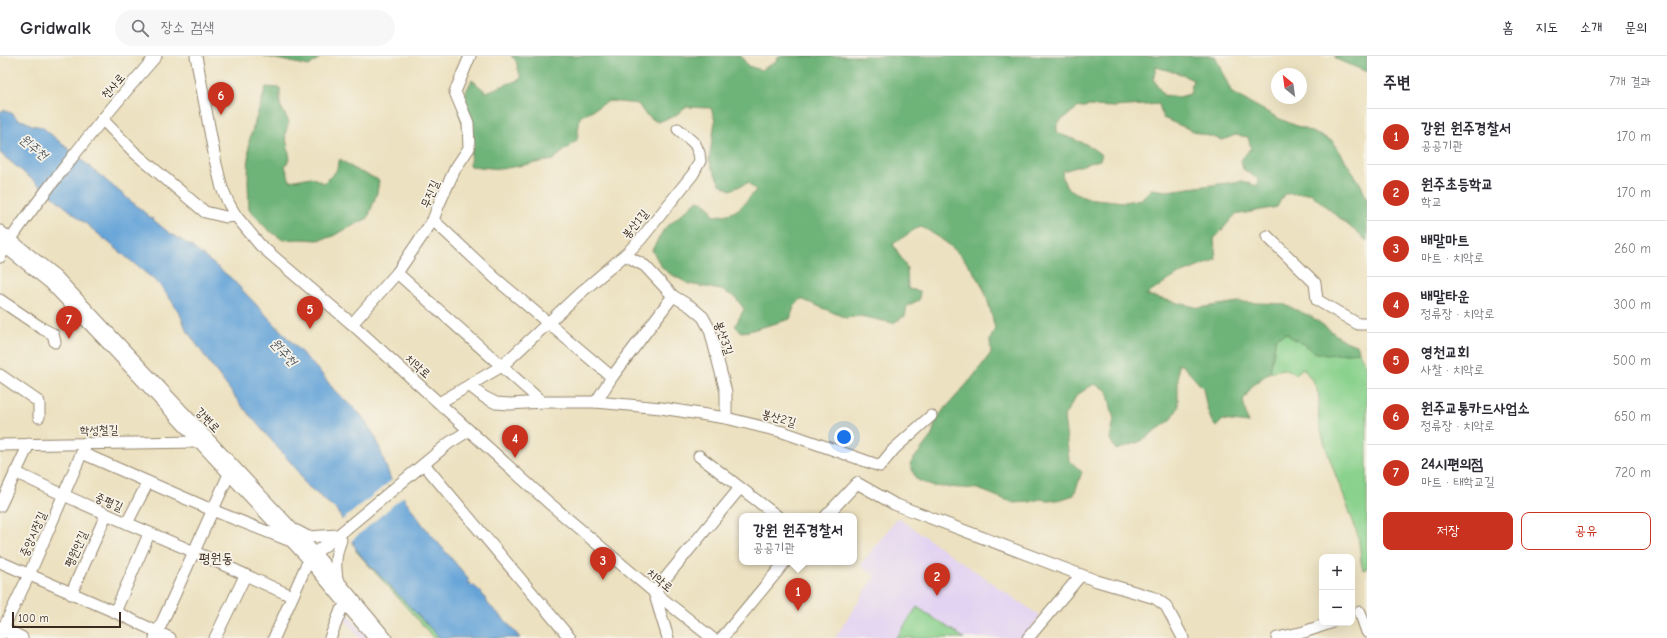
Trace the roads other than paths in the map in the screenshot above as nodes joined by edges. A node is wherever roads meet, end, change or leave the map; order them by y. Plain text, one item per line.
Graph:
1 (156, 56) edge
2 (196, 56) edge
3 (470, 56) edge
4 (102, 119) junction
5 (678, 129) dead end
6 (236, 216) junction
7 (434, 220) junction
8 (0, 231) edge
9 (1267, 236) dead end
10 (6, 243) edge
11 (625, 255) junction
12 (397, 273) junction
13 (673, 296) junction
14 (0, 300) edge
15 (550, 322) junction
16 (352, 324) junction
17 (1367, 324) edge
18 (55, 342) dead end
19 (502, 366) junction
20 (0, 375) edge
21 (612, 377) junction
22 (470, 386) junction
23 (542, 402) junction
24 (596, 402) junction
25 (439, 403) junction
26 (931, 416) dead end
27 (39, 417) dead end
28 (726, 418) junction
29 (468, 431) junction
30 (199, 442) junction
31 (29, 444) junction
32 (0, 445) edge
33 (84, 448) junction
34 (699, 456) dead end
35 (426, 466) junction
36 (15, 472) junction
37 (229, 474) junction
38 (148, 482) junction
39 (740, 488) junction
40 (64, 496) junction
41 (0, 506) edge
42 (212, 510) junction
43 (773, 513) edge
44 (829, 513) edge
45 (106, 515) junction
46 (127, 523) junction
47 (293, 529) junction
48 (149, 534) junction
49 (291, 541) junction
50 (334, 542) junction
51 (193, 552) junction
52 (313, 559) junction
53 (0, 562) edge
54 (783, 565) edge
55 (29, 575) junction
56 (1082, 575) junction
57 (246, 576) junction
58 (337, 580) junction
59 (654, 592) junction
60 (71, 594) junction
61 (292, 596) junction
62 (341, 610) dead end
63 (115, 612) junction
64 (1360, 613) edge
65 (1321, 626) edge
66 (1, 631) edge
67 (1367, 632) edge
68 (156, 635) edge
69 (22, 638) edge
70 (170, 638) edge
71 (215, 638) edge
72 (274, 638) edge
73 (330, 638) edge
74 (374, 638) edge
75 (386, 638) edge
76 (570, 638) edge
77 (668, 638) edge
78 (712, 638) edge
79 (722, 638) edge
80 (1028, 638) edge
81 (1183, 638) edge
82 (1277, 638) edge

1 - 4 street, 천사로
2 - 6 street, 치악로
3 - 7 street, 무진길
4 - 6 street
4 - 10 street, 천사로
5 - 11 street, 봉산1길
6 - 16 street, 치악로
7 - 12 street, 무진길
7 - 15 street
8 - 10 street, 강변로
9 - 17 street
10 - 30 street, 강변로
10 - 47 street, 강변로
11 - 13 street, 봉산3길
11 - 15 street, 봉산1길
12 - 16 street, 무진길
12 - 19 street
13 - 21 street
13 - 28 street, 봉산3길
14 - 18 street
15 - 19 street, 봉산1길
15 - 21 street
16 - 25 street, 치악로
19 - 22 street, 봉산1길
19 - 23 street
20 - 27 street
21 - 24 street
22 - 23 street, 봉산2길
22 - 25 street, 봉산1길
23 - 24 street, 봉산2길
24 - 28 street, 봉산2길
25 - 29 street, 치악로
26 - 28 street, 봉산2길
29 - 35 street
29 - 59 street, 치악로
30 - 33 street, 학성철길
30 - 37 street, 강변로
31 - 32 street, 학성철길
31 - 33 street, 학성철길
31 - 36 street
33 - 38 street
33 - 40 street, 중앙시장길
34 - 39 street
35 - 50 street
35 - 76 street
36 - 40 street, 중평길
36 - 41 street
37 - 42 street
37 - 49 street, 강변로
38 - 42 street
38 - 46 street
39 - 43 street
39 - 59 street
40 - 45 street, 중평길
40 - 55 street, 중앙시장길
42 - 49 street
42 - 51 street
44 - 56 street
45 - 46 street, 중평길
45 - 60 street, 평원안길
46 - 48 street, 중평길
47 - 50 street
47 - 52 street, 강변로
48 - 51 street, 중평길
48 - 63 street
49 - 52 street, 강변로
50 - 52 street
50 - 58 street
51 - 57 street, 중평길
51 - 68 street
52 - 58 street, 강변로
52 - 61 street
52 - 74 street, 강변로
53 - 55 street
54 - 79 street
55 - 60 street
55 - 66 street, 중앙시장길
56 - 80 street
56 - 81 street
57 - 61 street, 중평길
57 - 71 street
58 - 75 street, 강변로
59 - 77 street
59 - 78 street, 치악로
60 - 63 street
61 - 72 street
62 - 73 street
63 - 68 street
64 - 67 street
65 - 82 street
66 - 69 main road
68 - 70 street

